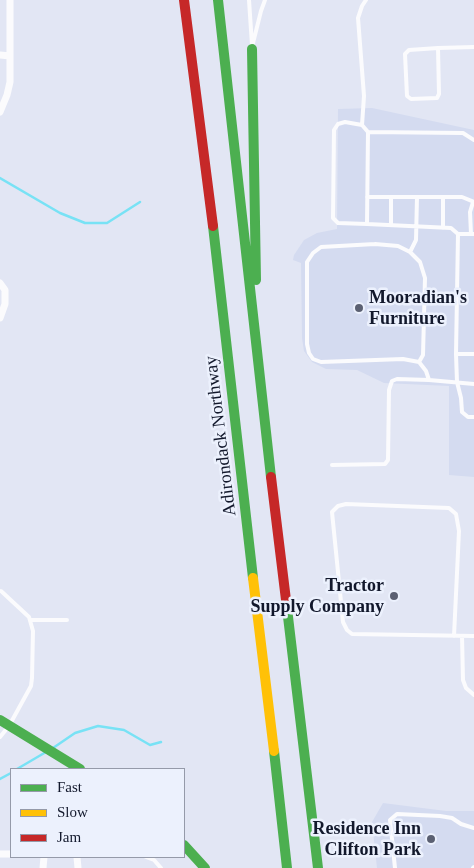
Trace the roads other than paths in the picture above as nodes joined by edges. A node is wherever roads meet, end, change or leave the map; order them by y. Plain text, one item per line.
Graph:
1 (10, 0) edge
2 (184, 0) edge
3 (218, 0) edge
4 (249, 0) edge
5 (265, 0) edge
6 (366, 0) edge
7 (474, 47) edge
8 (438, 48) junction
9 (252, 49) junction
10 (0, 55) edge
11 (10, 56) junction
12 (0, 112) edge
13 (362, 125) junction
14 (368, 132) junction
15 (474, 140) edge
16 (444, 196) junction
17 (367, 197) junction
18 (391, 197) junction
19 (417, 197) junction
20 (473, 202) edge
21 (367, 224) junction
22 (391, 224) junction
23 (418, 227) junction
24 (443, 228) junction
25 (458, 234) junction
26 (473, 234) edge
27 (410, 252) junction
28 (0, 282) edge
29 (0, 318) edge
30 (456, 354) junction
31 (474, 354) edge
32 (419, 362) junction
33 (258, 369) junction
34 (429, 380) junction
35 (457, 382) junction
36 (474, 384) edge
37 (474, 417) edge
38 (332, 465) dead end
39 (1, 591) edge
40 (31, 620) junction
41 (68, 620) dead end
42 (454, 636) junction
43 (462, 636) junction
44 (474, 636) edge
45 (474, 695) edge
46 (4, 723) edge
47 (0, 736) edge
48 (78, 768) edge
49 (474, 828) edge
50 (185, 846) edge
51 (149, 858) edge
52 (161, 868) edge
53 (205, 868) edge
54 (287, 868) edge
55 (318, 868) edge
56 (395, 868) edge

1 - 11 street
2 - 54 main road, Adirondack Northway
3 - 33 main road
4 - 9 lane
5 - 9 lane
6 - 13 lane
7 - 8 lane
8 - 8 lane
9 - 33 main road
10 - 11 street
11 - 12 street
13 - 14 lane
13 - 21 lane
14 - 15 lane
14 - 17 lane
16 - 19 lane
16 - 20 lane
16 - 24 lane
17 - 18 lane
17 - 21 lane
18 - 19 lane
18 - 22 lane
19 - 23 lane
20 - 26 lane
21 - 22 lane
22 - 23 lane
23 - 24 lane
23 - 27 lane
24 - 25 lane
25 - 26 lane
25 - 30 lane
27 - 32 lane
27 - 32 lane
28 - 29 street
30 - 31 lane
30 - 35 lane
32 - 34 lane
33 - 55 main road
34 - 35 lane
34 - 38 lane
35 - 36 lane
35 - 37 lane
39 - 40 lane
40 - 41 lane
40 - 46 lane
42 - 42 lane
42 - 43 lane
43 - 44 lane
43 - 45 lane
46 - 47 lane
46 - 48 main road
49 - 56 lane
50 - 53 main road
51 - 52 lane

